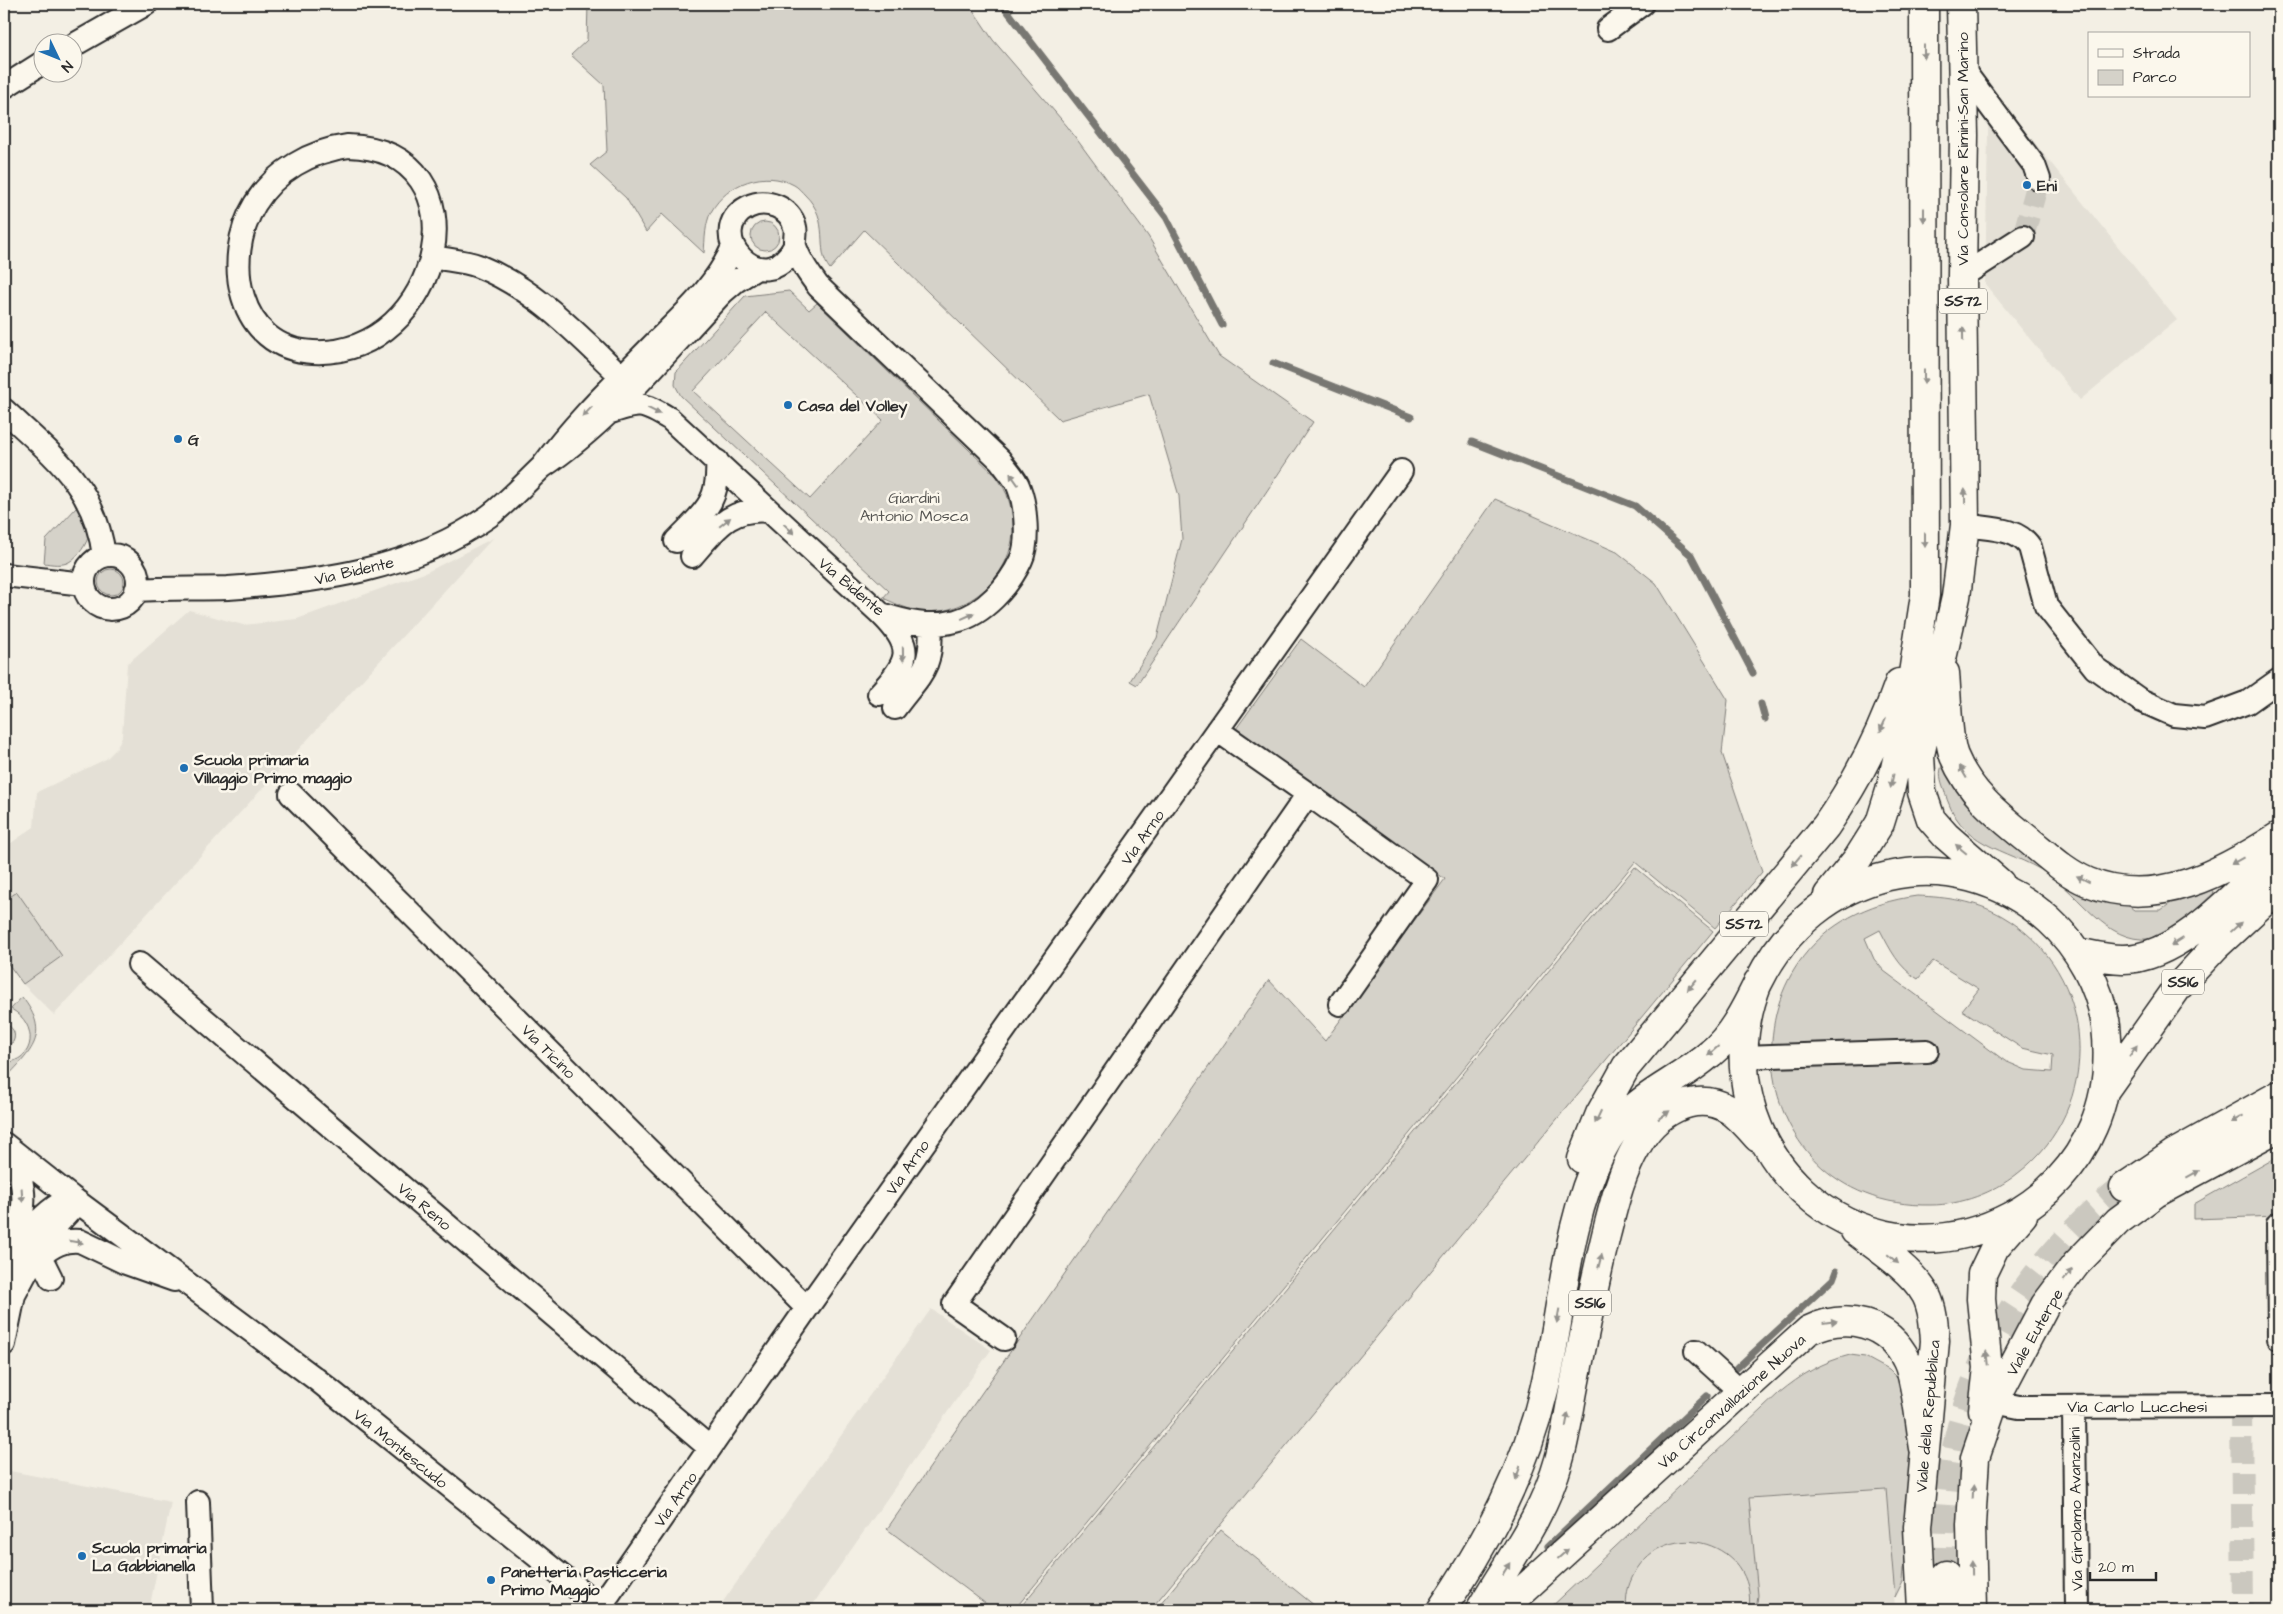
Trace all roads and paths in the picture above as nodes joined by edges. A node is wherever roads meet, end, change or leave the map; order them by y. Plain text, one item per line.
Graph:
1 (146, 4) edge
2 (1642, 4) edge
3 (1924, 4) edge
4 (1961, 4) edge
5 (1608, 29) dead end
6 (82, 40) edge
7 (1961, 67) junction
8 (32, 70) edge
9 (4, 88) edge
10 (2039, 179) tunnel mouth
11 (2023, 237) tunnel mouth
12 (795, 246) junction
13 (733, 247) junction
14 (433, 257) junction
15 (757, 268) junction
16 (1962, 276) junction
17 (622, 377) junction
18 (4, 410) edge
19 (608, 413) junction
20 (717, 461) junction
21 (542, 467) junction
22 (1401, 471) dead end
23 (769, 511) junction
24 (1965, 525) junction
25 (104, 556) junction
26 (4, 575) edge
27 (84, 584) junction
28 (136, 590) junction
29 (1925, 595) junction
30 (881, 614) junction
31 (930, 624) junction
32 (1942, 653) junction
33 (2279, 680) edge
34 (1218, 730) junction
35 (291, 794) dead end
36 (1308, 794) junction
37 (2279, 836) edge
38 (2279, 852) edge
39 (2279, 888) edge
40 (2011, 892) junction
41 (1815, 909) junction
42 (2077, 952) junction
43 (140, 964) dead end
44 (1758, 982) junction
45 (1340, 1004) dead end
46 (1927, 1051) dead end
47 (1742, 1057) junction
48 (2104, 1091) junction
49 (2279, 1095) edge
50 (2279, 1127) edge
51 (7, 1146) edge
52 (1768, 1148) junction
53 (2124, 1187) tunnel mouth
54 (2040, 1197) junction
55 (75, 1199) junction
56 (1826, 1209) junction
57 (2278, 1224) edge
58 (18, 1251) junction
59 (1570, 1251) junction
60 (40, 1256) junction
61 (12, 1287) edge
62 (196, 1288) junction
63 (807, 1308) junction
64 (2279, 1338) edge
65 (1004, 1339) dead end
66 (4, 1344) edge
67 (1696, 1351) dead end
68 (1741, 1392) junction
69 (1994, 1402) junction
70 (2279, 1406) edge
71 (2074, 1407) junction
72 (710, 1448) junction
73 (1924, 1448) junction
74 (1975, 1458) junction
75 (198, 1502) dead end
76 (1946, 1575) tunnel mouth
77 (600, 1609) edge
78 (202, 1610) edge
79 (1441, 1610) edge
80 (1480, 1610) edge
81 (1501, 1610) edge
82 (1922, 1610) edge
83 (1946, 1610) edge
84 (1973, 1610) edge
85 (2076, 1610) edge

1 - 6 street
2 - 5 street
3 -> 29 main road, SS72
4 - 7 main road, Via Consolare Rimini-San Marino / SS72
7 - 10 street
7 - 16 main road, Via Consolare Rimini-San Marino / SS72
8 - 9 street
11 - 16 street
12 - 13 street, Via Bidente
12 - 15 street, Via Bidente
31 -> 12 street, Via Bidente
13 - 15 street
13 - 17 street, Via Bidente
14 - 14 street
14 - 17 street
15 - 19 street, Via Bidente
24 -> 16 main road, Via Consolare Rimini-San Marino / SS72
17 -> 21 street, Via Bidente
18 - 25 street
19 -> 20 street, Via Bidente
19 - 21 street, Via Bidente
20 - 23 street, Via Bidente
20 -> 23 street
21 - 28 street, Via Bidente
22 - 34 street, Via Arno
23 -> 30 street, Via Bidente
24 - 32 main road, Via Consolare Rimini-San Marino / SS72
24 - 33 street
25 - 27 street
25 - 28 street
26 - 27 street
27 - 28 street
29 -> 41 main road, SS72
29 -> 59 main road, SS72
30 - 31 street, Via Bidente
30 -> 31 street
37 -> 32 main road, Via Consolare Rimini-San Marino / SS72
40 -> 32 main road, Via Consolare Rimini-San Marino / SS72
34 - 36 street
34 - 63 street, Via Arno
35 - 63 street, Via Ticino
36 - 45 street
36 - 65 street
38 -> 42 main road, SS16
48 -> 39 main road, SS16
40 - 41 main road, SS16
40 - 42 main road, SS16
41 - 44 main road, SS16
42 - 48 main road, SS16
43 - 72 street, Via Reno
44 - 47 main road, SS16
44 -> 59 main road, SS16
46 - 47 street
47 - 52 main road, SS16
48 - 54 main road, SS16
49 -> 53 main road
69 -> 50 main road, Viale Euterpe
51 - 55 street, Via Montescudo
51 -> 58 street, Via Montescudo
52 - 56 main road, SS16
80 -> 52 main road, SS16
54 - 56 main road, SS16
74 -> 54 main road
55 - 58 street, Via Montescudo
55 - 60 street, Via Montescudo
55 - 62 street, Via Montescudo
56 -> 73 main road, Viale della Repubblica
57 - 64 street
58 - 61 street, Via Montescudo
59 -> 79 main road, SS16
60 - 61 street, Via Montescudo
60 -> 62 street, Via Montescudo
61 - 66 street, Via Montescudo
62 - 77 street, Via Montescudo
63 - 72 street, Via Arno
67 - 68 street
68 -> 73 main road, Via Circonvallazione Nuova
81 -> 68 main road, Via Circonvallazione Nuova
69 - 71 street, Via Carlo Lucchesi
69 - 74 main road, Viale Euterpe
70 - 71 street, Via Carlo Lucchesi
71 - 85 street, Via Girolamo Avanzolini
72 - 77 street, Via Arno
73 - 82 main road, Viale della Repubblica
84 -> 74 main road, Viale Euterpe
75 - 78 street
76 - 83 main road

